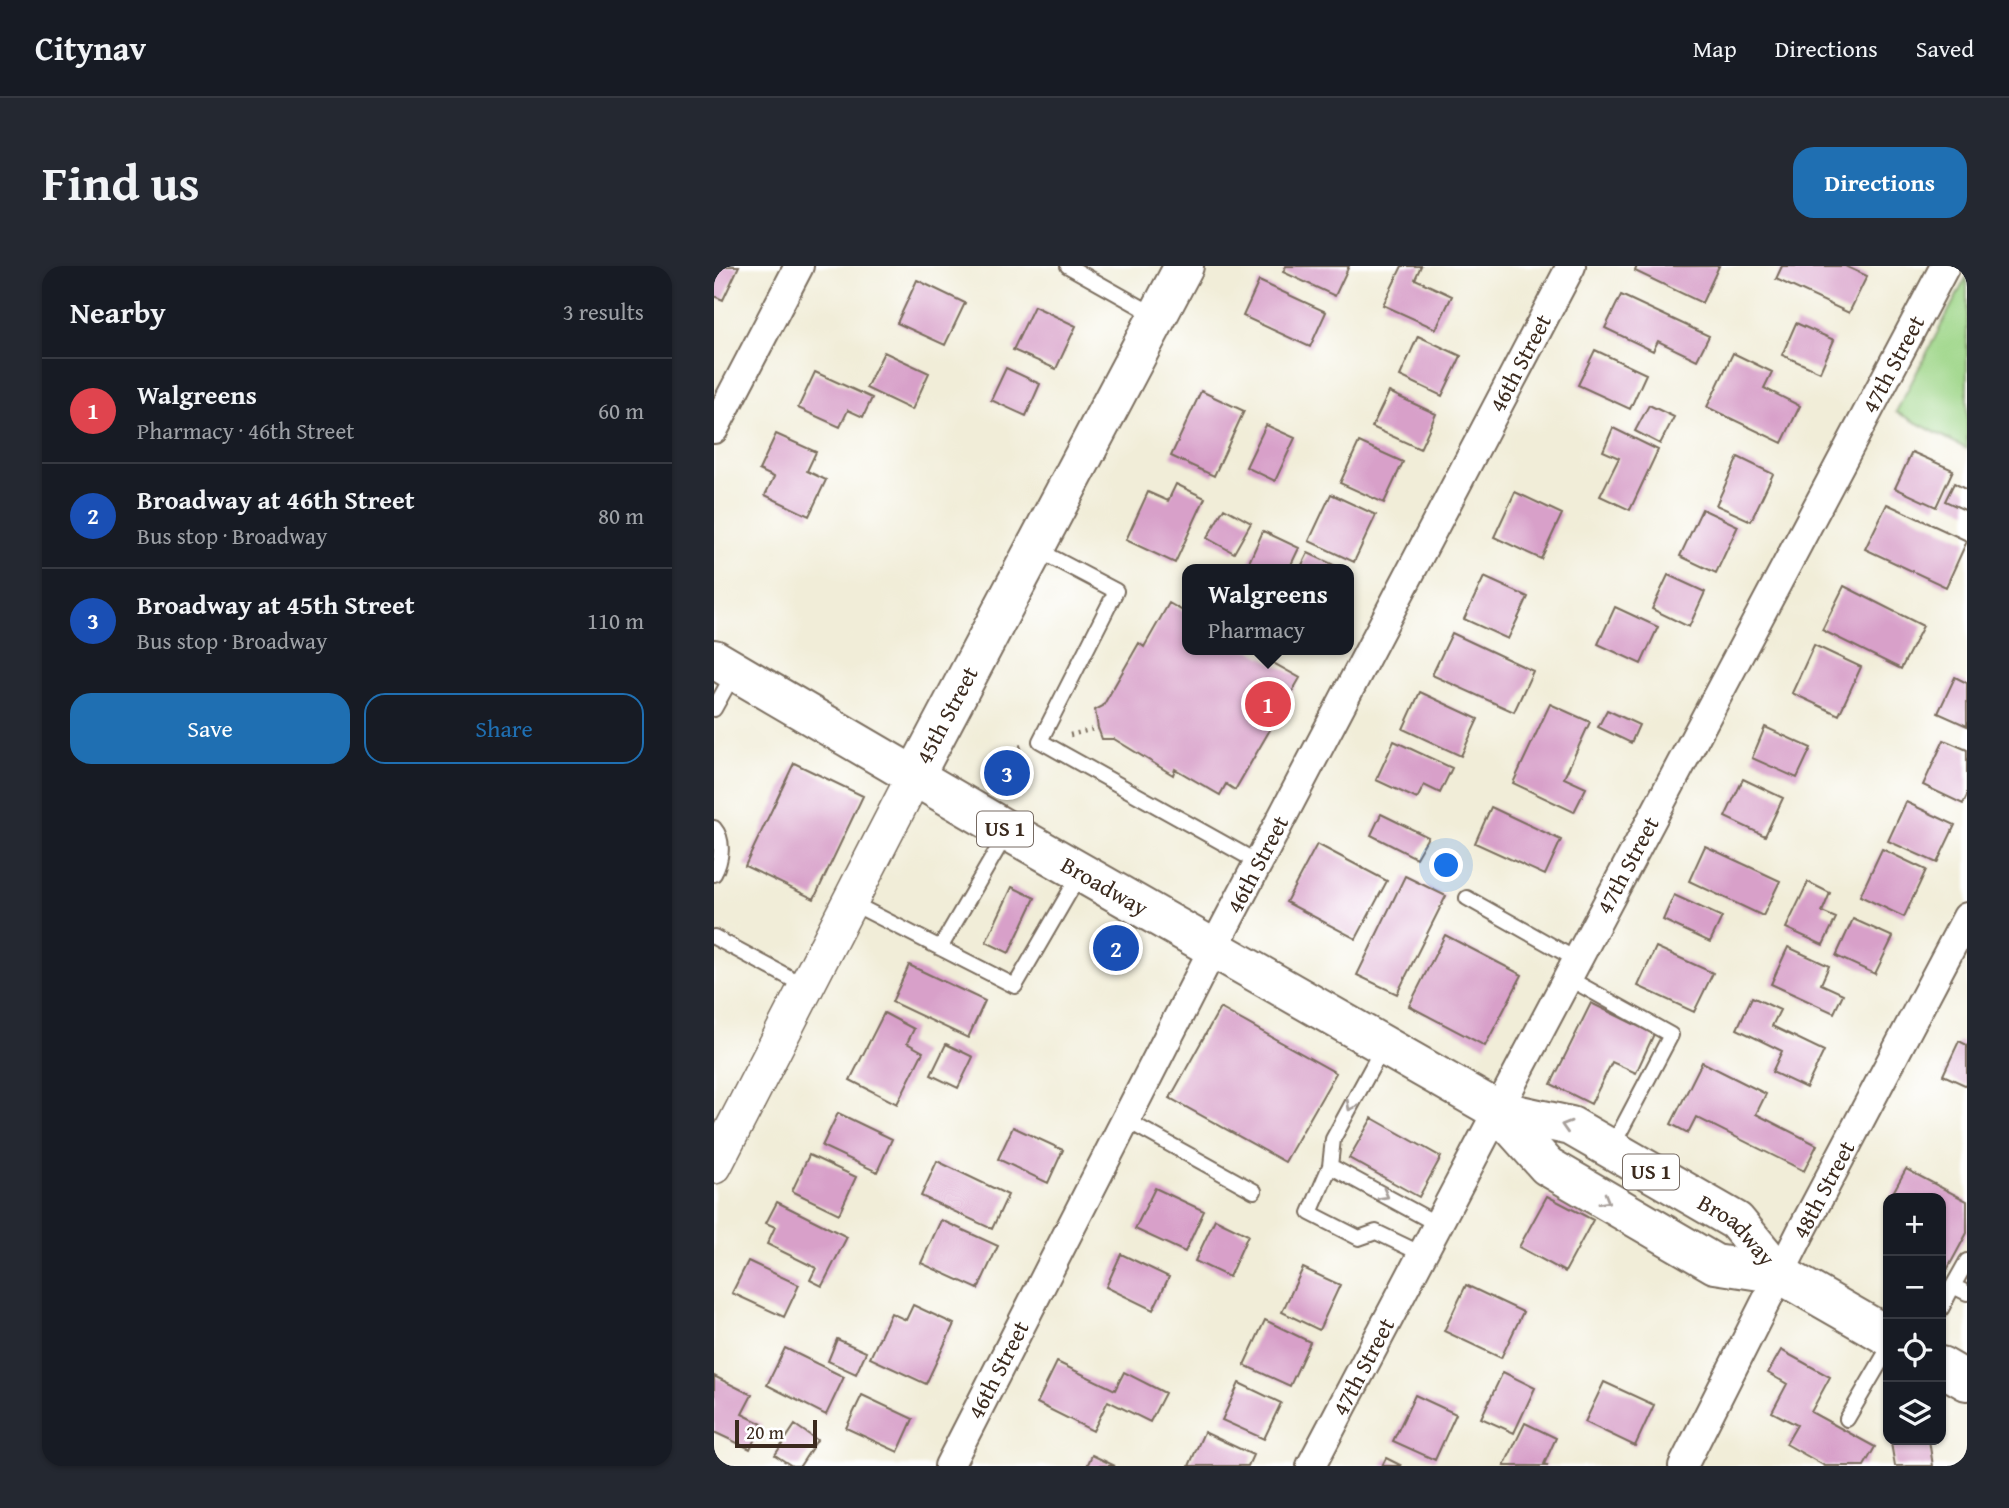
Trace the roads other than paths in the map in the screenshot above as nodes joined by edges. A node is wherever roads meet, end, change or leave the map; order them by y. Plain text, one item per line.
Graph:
1 (799, 266) edge
2 (1068, 266) edge
3 (1184, 266) edge
4 (1571, 266) edge
5 (1945, 266) edge
6 (1158, 316) junction
7 (714, 429) edge
8 (1035, 549) junction
9 (724, 665) edge
10 (714, 709) edge
11 (915, 777) junction
12 (714, 828) edge
13 (1008, 831) junction
14 (1259, 863) junction
15 (1081, 873) junction
16 (714, 874) edge
17 (1467, 898) dead end
18 (850, 902) junction
19 (1967, 917) edge
20 (714, 937) edge
21 (940, 947) junction
22 (1213, 949) junction
23 (1572, 969) junction
24 (807, 987) junction
25 (1384, 1046) junction
26 (1497, 1111) junction
27 (1126, 1120) junction
28 (1611, 1149) junction
29 (714, 1166) edge
30 (1330, 1166) junction
31 (1254, 1191) dead end
32 (1437, 1224) junction
33 (1422, 1254) junction
34 (1967, 1261) edge
35 (1780, 1274) junction
36 (1953, 1286) junction
37 (1967, 1293) edge
38 (1946, 1299) edge
39 (1883, 1333) edge
40 (1883, 1358) edge
41 (1946, 1369) edge
42 (1967, 1381) edge
43 (1847, 1419) dead end
44 (949, 1466) edge
45 (1311, 1466) edge
46 (1683, 1466) edge

1 - 7 street
2 - 6 lane
3 - 6 main road, 45th Street
4 - 14 street, 46th Street
5 - 23 street, 47th Street
6 - 8 main road, 45th Street
8 - 11 main road, 45th Street
8 - 14 lane
9 - 10 lane
9 - 11 main road, Broadway / US 1
11 - 13 main road, Broadway / US 1
11 - 18 street, 45th Street
12 - 16 lane
13 - 15 main road, Broadway / US 1
13 - 21 lane
14 - 22 street, 46th Street
15 - 21 lane
15 - 22 main road, Broadway / US 1
17 - 23 lane
18 - 21 lane
18 - 24 street, 45th Street
19 - 35 street, 48th Street
20 - 24 lane
22 - 25 main road, Broadway / US 1
22 - 27 street, 46th Street
23 - 26 street, 47th Street
23 - 28 lane
24 - 29 street, 45th Street
25 - 26 main road, Broadway / US 1
25 -> 30 lane
28 -> 26 main road, Broadway / US 1
26 - 32 street, 47th Street
26 -> 35 main road, Broadway / US 1
27 - 31 lane
27 - 44 street, 46th Street
28 - 35 main road, Broadway / US 1
30 -> 32 lane
30 - 33 lane
32 - 33 street, 47th Street
33 - 45 street, 47th Street
34 - 36 lane
35 - 39 main road, Broadway / US 1
35 - 46 street, 48th Street
36 - 37 lane
36 - 38 lane
40 - 43 lane
41 - 42 main road

